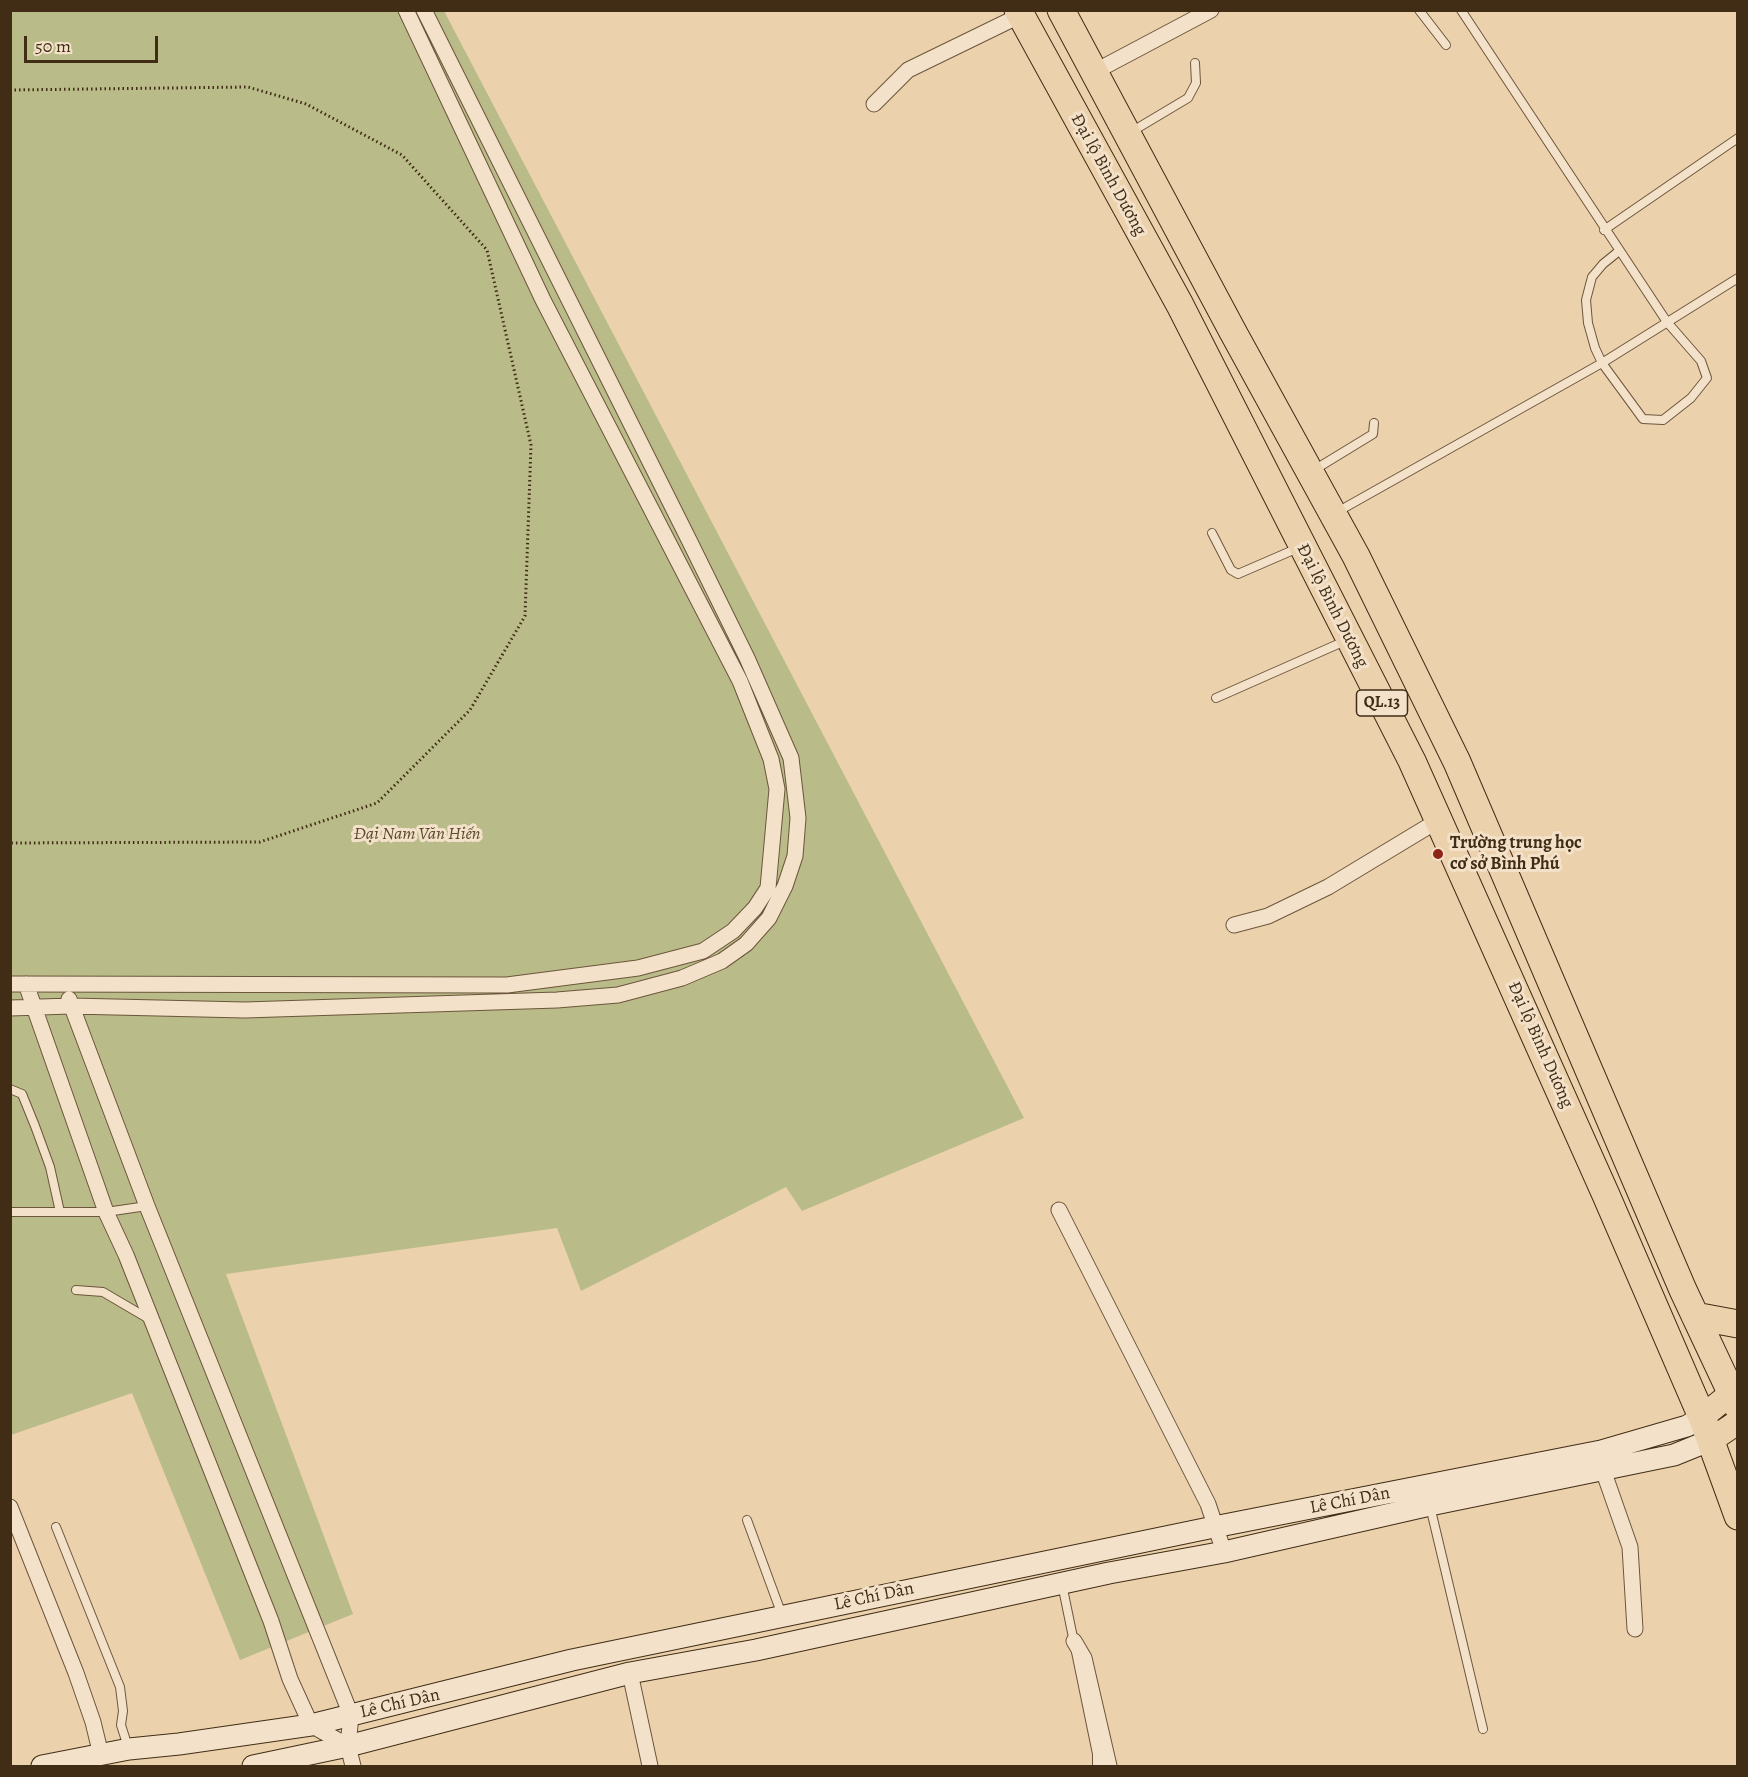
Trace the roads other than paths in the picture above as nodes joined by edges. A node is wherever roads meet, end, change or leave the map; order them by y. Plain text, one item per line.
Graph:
1 (406, 10) edge
2 (424, 10) edge
3 (1061, 10) edge
4 (1211, 10) edge
5 (1419, 10) edge
6 (1461, 10) edge
7 (1020, 13) edge
8 (1446, 45) dead end
9 (1195, 63) dead end
10 (1095, 72) junction
11 (874, 104) dead end
12 (1127, 134) junction
13 (1737, 138) edge
14 (1604, 230) junction
15 (1619, 251) junction
16 (1737, 278) edge
17 (1667, 322) junction
18 (1602, 363) junction
19 (1374, 423) dead end
20 (1311, 472) junction
21 (1334, 514) junction
22 (1212, 533) dead end
23 (1302, 547) junction
24 (1349, 639) junction
25 (1215, 698) dead end
26 (1439, 820) junction
27 (1510, 885) junction
28 (1476, 901) junction
29 (1234, 925) dead end
30 (18, 984) edge
31 (63, 984) junction
32 (71, 1006) junction
33 (34, 1007) junction
34 (10, 1008) edge
35 (10, 1089) edge
36 (147, 1206) junction
37 (1059, 1210) dead end
38 (13, 1212) edge
39 (60, 1212) junction
40 (106, 1212) junction
41 (10, 1221) edge
42 (76, 1290) dead end
43 (1695, 1316) junction
44 (150, 1320) junction
45 (1737, 1324) edge
46 (1735, 1397) edge
47 (1737, 1422) edge
48 (1706, 1428) junction
49 (1604, 1470) junction
50 (1430, 1505) junction
51 (10, 1508) edge
52 (1737, 1516) edge
53 (747, 1520) dead end
54 (1216, 1526) junction
55 (56, 1527) dead end
56 (1224, 1552) junction
57 (1061, 1583) junction
58 (782, 1616) junction
59 (1635, 1629) dead end
60 (1074, 1641) junction
61 (630, 1673) junction
62 (351, 1715) junction
63 (311, 1725) junction
64 (1483, 1729) dead end
65 (129, 1749) junction
66 (101, 1755) junction
67 (350, 1756) edge
68 (42, 1767) edge
69 (253, 1767) edge
70 (650, 1767) edge
71 (1097, 1767) edge
72 (1109, 1767) edge

1 - 31 street
2 - 32 street
3 - 10 highway, Đại lộ Bình Dương / QL.13
4 - 10 street
5 - 8 lane
6 - 14 lane
7 - 11 street
7 - 23 highway, Đại lộ Bình Dương / QL.13
9 - 12 lane
10 - 12 highway, Đại lộ Bình Dương / QL.13
12 - 20 highway, Đại lộ Bình Dương / QL.13
13 - 14 lane
14 - 15 lane
15 - 17 lane
15 - 18 lane
16 - 17 lane
17 - 18 lane
17 - 18 lane
18 - 21 lane
19 - 20 lane
20 - 21 highway, Đại lộ Bình Dương / QL.13
21 - 27 highway, Đại lộ Bình Dương / QL.13
22 - 23 lane
23 - 24 highway, Đại lộ Bình Dương / QL.13
24 - 25 lane
24 - 26 highway, Đại lộ Bình Dương / QL.13
26 - 28 highway, Đại lộ Bình Dương / QL.13
26 - 29 street
27 - 28 highway
27 - 43 highway, Đại lộ Bình Dương / QL.13
28 - 48 highway, Đại lộ Bình Dương / QL.13
30 - 31 street
30 - 33 street
31 - 32 street
32 - 33 street
32 - 36 street
33 - 34 street
33 - 40 street
35 - 39 lane
36 - 40 lane
36 - 62 street
37 - 54 street
38 - 39 lane
38 - 41 lane
39 - 40 lane
40 - 44 street
42 - 44 lane
43 - 45 highway
43 - 46 highway, Đại lộ Bình Dương / QL.13
44 - 63 street
46 - 48 main road
47 - 48 main road
48 - 49 main road, Lê Chí Dân
48 - 52 highway, Đại lộ Bình Dương / QL.13
48 - 54 main road, Lê Chí Dân
49 - 50 main road, Lê Chí Dân
49 - 59 street
50 - 56 main road, Lê Chí Dân
50 - 64 lane
51 - 66 street
53 - 58 lane
54 - 56 street
54 - 58 main road, Lê Chí Dân
55 - 65 lane
56 - 57 main road, Lê Chí Dân
57 - 60 lane
57 - 61 main road, Lê Chí Dân
58 - 62 main road, Lê Chí Dân
60 - 71 lane
60 - 72 street
61 - 67 main road, Lê Chí Dân
61 - 70 street
62 - 63 main road, Lê Chí Dân
62 - 67 street
63 - 65 main road, Lê Chí Dân
63 - 67 street
65 - 66 main road, Lê Chí Dân
66 - 68 main road, Lê Chí Dân
67 - 69 main road, Lê Chí Dân

